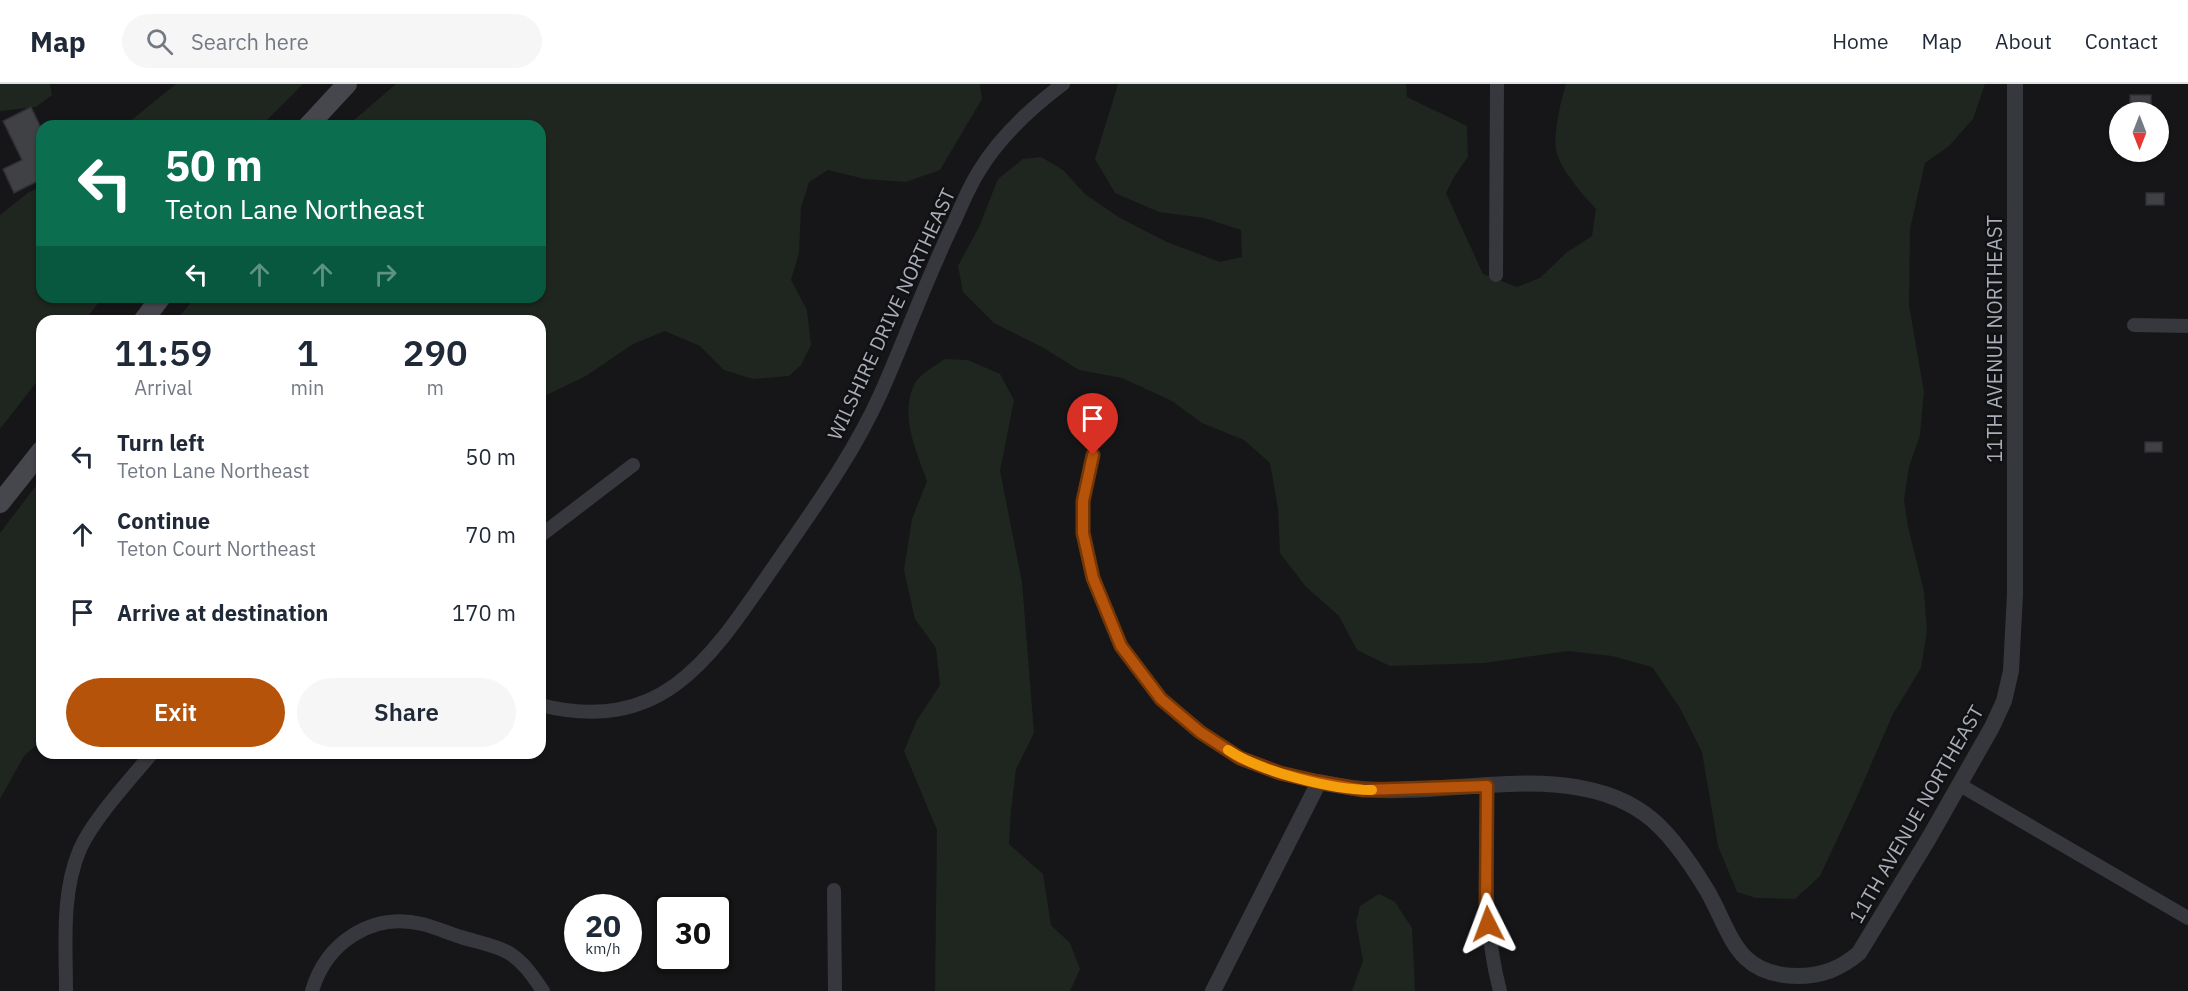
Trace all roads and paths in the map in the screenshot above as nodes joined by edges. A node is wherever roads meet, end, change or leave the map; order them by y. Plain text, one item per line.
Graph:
1 (347, 84) edge
2 (1063, 84) edge
3 (1497, 84) edge
4 (2014, 84) edge
5 (314, 120) edge
6 (1496, 276) dead end
7 (2134, 325) dead end
8 (2188, 326) edge
9 (1093, 455) dead end
10 (36, 458) edge
11 (633, 465) dead end
12 (0, 503) edge
13 (546, 531) edge
14 (546, 706) edge
15 (147, 759) edge
16 (1319, 782) junction
17 (1960, 785) junction
18 (1487, 786) junction
19 (834, 890) dead end
20 (2188, 918) edge
21 (66, 991) edge
22 (312, 991) edge
23 (543, 991) edge
24 (835, 991) edge
25 (1213, 991) edge
26 (1500, 991) edge

1 - 5 main road
2 - 14 street, WILSHIRE DRIVE NORTHEAST
3 - 6 street
4 - 17 street, 11TH AVENUE NORTHEAST
7 - 8 street
9 - 16 street
10 - 12 main road
11 - 13 street
15 - 21 street
16 - 18 street, 11TH AVENUE NORTHEAST
16 - 25 street
17 - 18 street, 11TH AVENUE NORTHEAST
17 - 20 street
18 - 26 street
19 - 24 street
22 - 23 street

